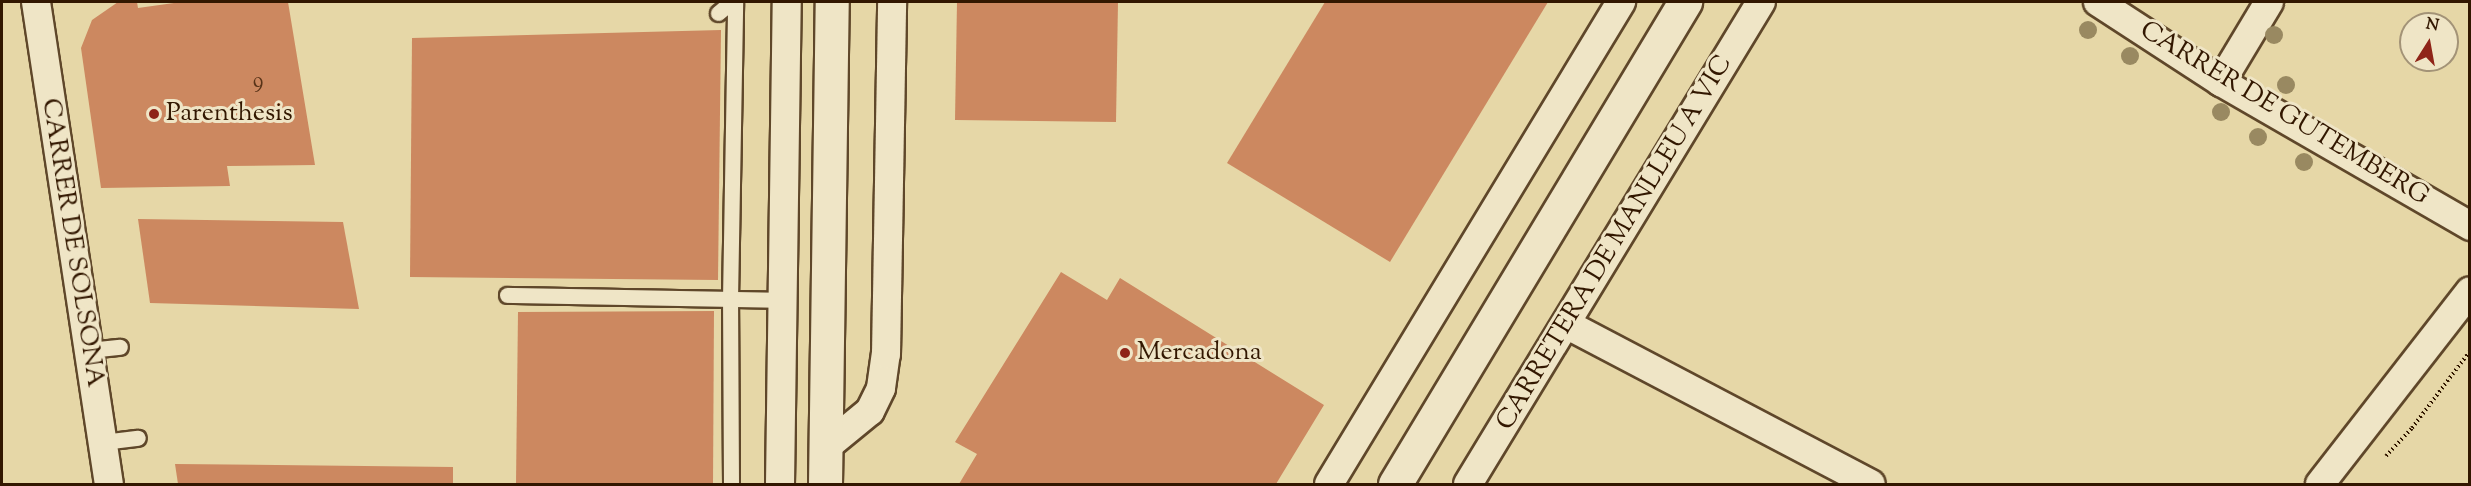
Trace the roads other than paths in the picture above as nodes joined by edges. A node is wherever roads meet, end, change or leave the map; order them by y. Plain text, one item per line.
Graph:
1 (36, 2) edge
2 (733, 2) edge
3 (787, 2) edge
4 (832, 2) edge
5 (892, 2) edge
6 (1622, 2) edge
7 (1685, 2) edge
8 (1761, 2) edge
9 (2098, 2) edge
10 (2269, 2) edge
11 (718, 13) dead end
12 (2221, 82) junction
13 (2469, 226) edge
14 (2469, 291) edge
15 (507, 295) dead end
16 (730, 299) junction
17 (782, 300) junction
18 (1566, 324) junction
19 (120, 346) dead end
20 (89, 350) junction
21 (138, 438) dead end
22 (103, 442) junction
23 (825, 448) junction
24 (109, 484) edge
25 (731, 484) edge
26 (780, 484) edge
27 (825, 484) edge
28 (1329, 484) edge
29 (1395, 484) edge
30 (1468, 484) edge
31 (1871, 484) edge
32 (2320, 484) edge

1 - 20 street, CARRER DE SOLSONA
2 - 11 lane
2 - 16 lane
3 - 17 street
4 - 23 street
5 - 23 street
6 - 28 street
7 - 29 street
8 - 18 street, CARRETERA DE MANLLEU A VIC
9 - 12 street, CARRER DE GUTEMBERG
10 - 12 street
12 - 13 street, CARRER DE GUTEMBERG
14 - 32 street
15 - 16 lane
16 - 17 lane
16 - 25 lane
17 - 26 street
18 - 30 street, CARRETERA DE MANLLEU A VIC
18 - 31 street
19 - 20 lane
20 - 22 street, CARRER DE SOLSONA
21 - 22 lane
22 - 24 street, CARRER DE SOLSONA
23 - 27 street

